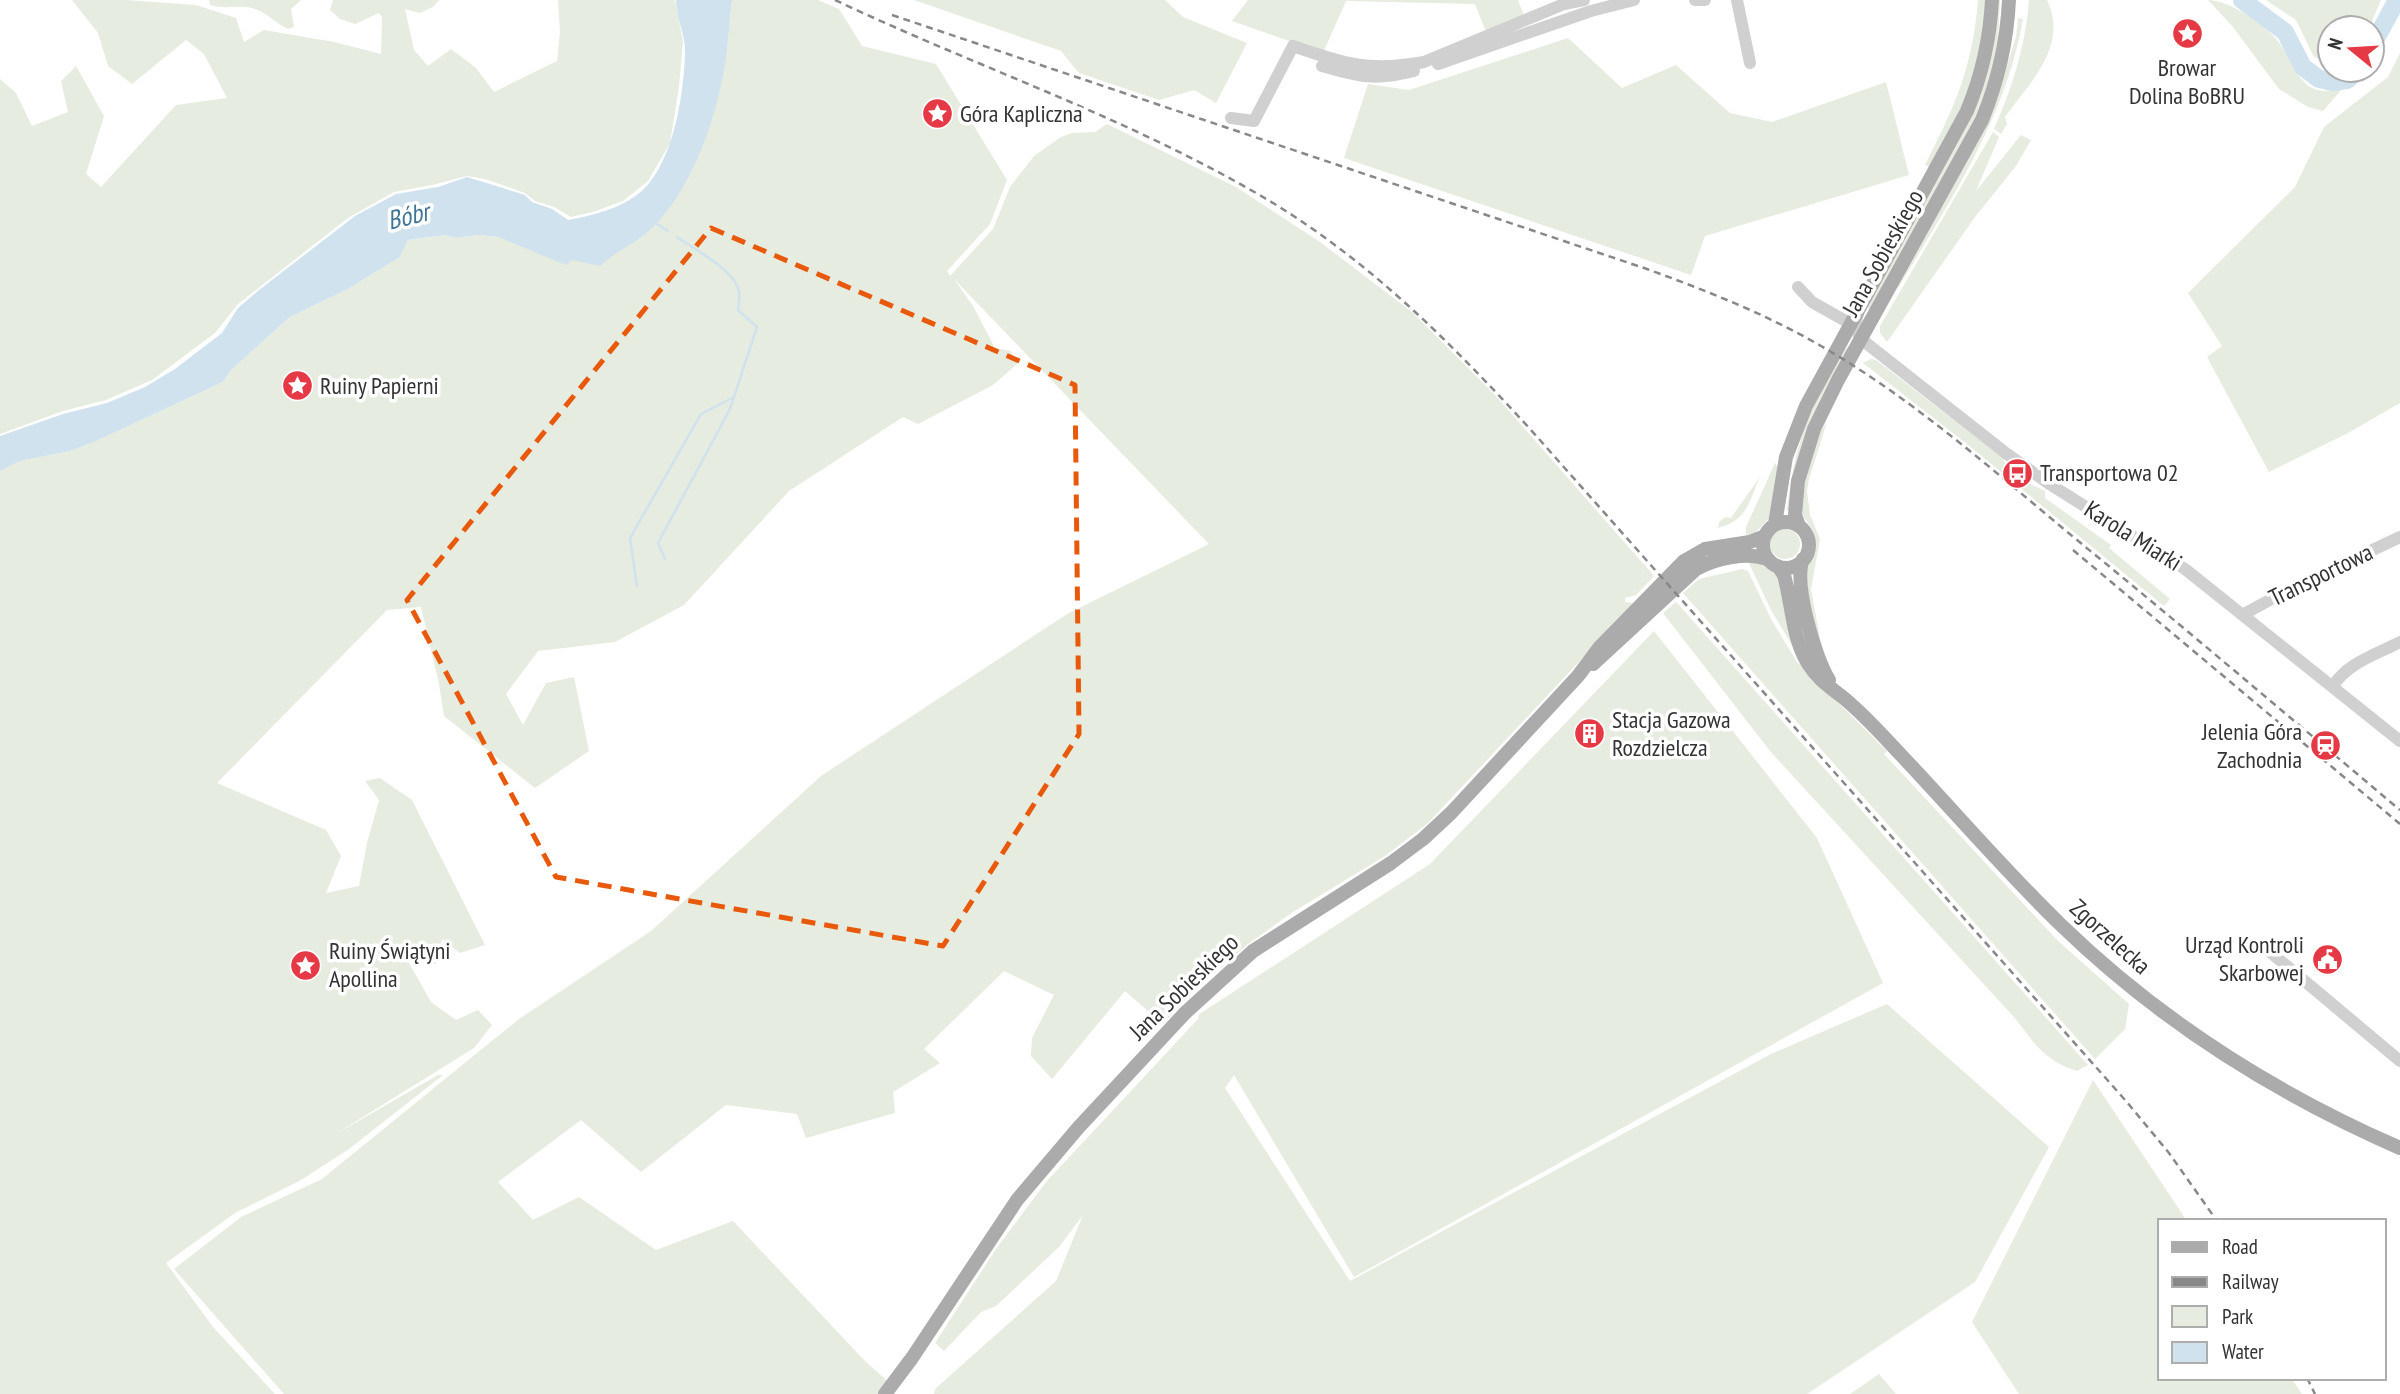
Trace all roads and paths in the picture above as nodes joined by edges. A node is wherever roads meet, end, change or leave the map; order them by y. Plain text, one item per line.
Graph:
1 (1584, 0) edge
2 (1634, 0) edge
3 (1695, 0) edge
4 (1705, 0) edge
5 (1737, 0) edge
6 (1992, 0) edge
7 (2009, 0) edge
8 (1290, 52) junction
9 (1750, 63) dead end
10 (1231, 118) dead end
11 (1798, 287) dead end
12 (1861, 307) junction
13 (1851, 324) junction
14 (1861, 339) junction
15 (1832, 358) junction
16 (1775, 524) junction
17 (1799, 526) junction
18 (1765, 536) junction
19 (2400, 537) edge
20 (1803, 559) junction
21 (1774, 563) junction
22 (2244, 614) junction
23 (2400, 642) edge
24 (1578, 676) junction
25 (2333, 686) junction
26 (1840, 695) junction
27 (2400, 741) edge
28 (2270, 952) dead end
29 (2400, 1060) edge
30 (2400, 1148) edge
31 (885, 1394) edge

1 - 8 street
2 - 8 street
3 - 4 street
5 - 9 street
6 - 12 main road, Jana Sobieskiego
7 - 14 main road, Jana Sobieskiego
8 - 10 street
11 - 13 street
12 - 13 main road, Jana Sobieskiego
12 - 14 street
13 - 15 main road, Jana Sobieskiego
14 - 15 street
14 - 17 main road, Jana Sobieskiego
14 - 22 street, Karola Miarki
15 - 16 main road, Jana Sobieskiego
16 - 17 main road
16 - 18 main road
17 - 20 main road
18 - 21 main road
18 - 24 main road, Jana Sobieskiego
19 - 22 street, Transportowa
20 - 21 main road
20 - 26 main road, Zgorzelecka
21 - 24 main road, Jana Sobieskiego
21 - 26 main road, Zgorzelecka
22 - 25 street, Karola Miarki
23 - 25 street
24 - 31 main road, Jana Sobieskiego
25 - 27 street, Karola Miarki
26 - 30 main road, Zgorzelecka
28 - 29 street

